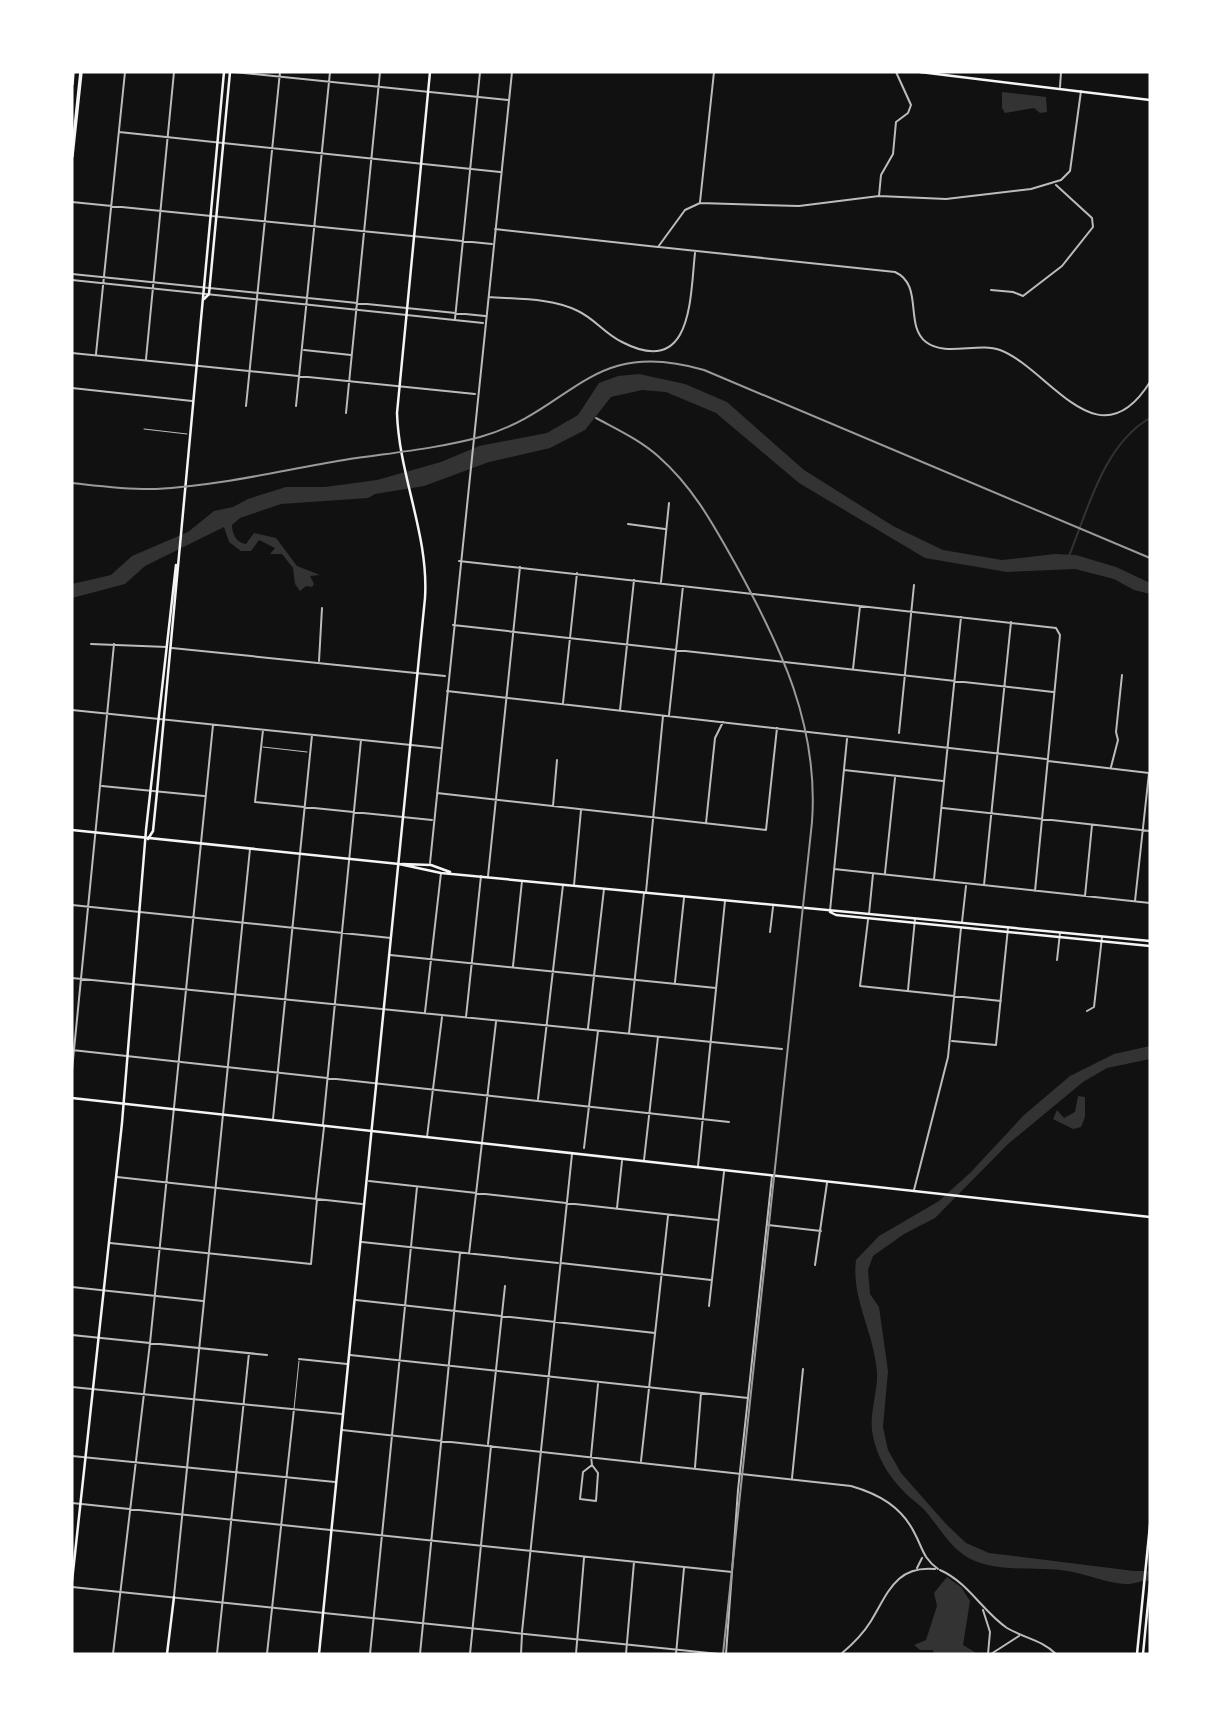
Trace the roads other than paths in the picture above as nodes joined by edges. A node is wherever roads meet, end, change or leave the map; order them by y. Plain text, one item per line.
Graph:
1 (73, 72) edge
2 (81, 72) edge
3 (125, 72) edge
4 (174, 72) edge
5 (224, 72) edge
6 (232, 72) edge
7 (280, 72) edge
8 (330, 72) edge
9 (380, 72) edge
10 (430, 72) edge
11 (480, 72) edge
12 (512, 72) edge
13 (714, 72) edge
14 (896, 72) edge
15 (920, 72) edge
16 (1061, 72) edge
17 (279, 77) junction
18 (329, 82) junction
19 (72, 84) edge
20 (379, 87) junction
21 (1060, 89) junction
22 (1081, 91) junction
23 (428, 92) junction
24 (478, 97) junction
25 (509, 100) junction
26 (1150, 100) edge
27 (118, 132) junction
28 (167, 138) junction
29 (218, 143) junction
30 (224, 144) junction
31 (272, 149) junction
32 (322, 154) junction
33 (72, 156) edge
34 (371, 159) junction
35 (421, 164) junction
36 (470, 169) junction
37 (501, 172) junction
38 (1055, 183) junction
39 (880, 196) junction
40 (72, 202) edge
41 (700, 203) junction
42 (111, 206) junction
43 (160, 211) junction
44 (211, 215) junction
45 (217, 216) junction
46 (265, 221) junction
47 (315, 226) junction
48 (494, 229) junction
49 (364, 231) junction
50 (414, 236) junction
51 (463, 241) junction
52 (493, 244) junction
53 (658, 247) junction
54 (695, 252) junction
55 (72, 274) edge
56 (104, 277) junction
57 (72, 280) edge
58 (153, 282) junction
59 (103, 283) junction
60 (203, 286) junction
61 (153, 288) junction
62 (209, 288) junction
63 (991, 290) dead end
64 (202, 293) junction
65 (258, 293) junction
66 (209, 294) junction
67 (487, 297) junction
68 (307, 298) junction
69 (204, 299) junction
70 (257, 299) junction
71 (357, 303) junction
72 (307, 305) junction
73 (406, 307) junction
74 (356, 310) junction
75 (456, 313) junction
76 (405, 315) junction
77 (485, 316) junction
78 (455, 320) junction
79 (484, 323) junction
80 (302, 350) junction
81 (72, 352) edge
82 (96, 355) junction
83 (352, 355) junction
84 (146, 360) junction
85 (197, 366) junction
86 (250, 372) junction
87 (299, 377) junction
88 (349, 382) junction
89 (1150, 382) edge
90 (72, 388) edge
91 (476, 394) junction
92 (193, 401) junction
93 (296, 406) dead end
94 (246, 407) dead end
95 (346, 413) dead end
96 (144, 429) dead end
97 (190, 435) junction
98 (669, 503) dead end
99 (628, 524) dead end
100 (667, 529) junction
101 (458, 561) junction
102 (176, 565) junction
103 (520, 567) junction
104 (577, 573) junction
105 (634, 580) junction
106 (661, 583) junction
107 (914, 585) dead end
108 (683, 586) junction
109 (860, 606) junction
110 (322, 608) dead end
111 (911, 612) junction
112 (961, 617) junction
113 (1011, 622) junction
114 (452, 625) junction
115 (513, 632) junction
116 (570, 638) junction
117 (91, 644) dead end
118 (114, 644) junction
119 (627, 645) junction
120 (164, 647) junction
121 (170, 648) junction
122 (676, 650) junction
123 (319, 662) junction
124 (853, 670) junction
125 (418, 673) junction
126 (1122, 675) dead end
127 (447, 676) junction
128 (905, 676) junction
129 (954, 682) junction
130 (1005, 687) junction
131 (446, 691) junction
132 (1054, 692) junction
133 (506, 697) junction
134 (563, 704) junction
135 (72, 710) edge
136 (620, 711) junction
137 (1150, 712) edge
138 (108, 714) junction
139 (663, 715) junction
140 (669, 716) junction
141 (157, 719) junction
142 (164, 720) junction
143 (723, 722) junction
144 (1150, 722) edge
145 (213, 725) junction
146 (776, 728) junction
147 (263, 730) junction
148 (899, 733) dead end
149 (312, 735) junction
150 (847, 737) junction
151 (361, 740) junction
152 (410, 745) junction
153 (261, 747) junction
154 (440, 748) junction
155 (947, 748) junction
156 (310, 752) junction
157 (998, 754) junction
158 (557, 760) dead end
159 (1048, 760) junction
160 (1111, 768) junction
161 (844, 770) junction
162 (1150, 773) edge
163 (895, 776) junction
164 (944, 781) junction
165 (100, 786) junction
166 (150, 791) junction
167 (157, 792) junction
168 (435, 793) junction
169 (205, 796) junction
170 (496, 800) junction
171 (305, 807) junction
172 (552, 807) junction
173 (942, 808) junction
174 (581, 810) junction
175 (354, 812) junction
176 (992, 813) junction
177 (404, 817) junction
178 (653, 818) junction
179 (1042, 819) junction
180 (433, 820) junction
181 (706, 824) junction
182 (1092, 824) junction
183 (72, 830) edge
184 (1143, 830) junction
185 (1150, 831) edge
186 (96, 833) junction
187 (148, 839) junction
188 (201, 844) junction
189 (250, 849) junction
190 (300, 854) junction
191 (349, 859) junction
192 (400, 864) junction
193 (429, 864) junction
194 (834, 869) junction
195 (450, 872) junction
196 (441, 873) junction
197 (873, 873) junction
198 (885, 874) junction
199 (481, 876) junction
200 (488, 876) junction
201 (522, 880) junction
202 (934, 880) junction
203 (563, 884) junction
204 (966, 884) junction
205 (573, 886) junction
206 (984, 886) junction
207 (604, 889) junction
208 (1035, 891) junction
209 (644, 893) junction
210 (684, 897) junction
211 (1085, 897) junction
212 (724, 901) junction
213 (1135, 902) junction
214 (1150, 903) edge
215 (72, 905) edge
216 (88, 906) junction
217 (773, 906) junction
218 (140, 912) junction
219 (830, 912) junction
220 (869, 915) junction
221 (193, 917) junction
222 (915, 920) junction
223 (243, 923) junction
224 (962, 924) junction
225 (1009, 927) junction
226 (292, 928) junction
227 (770, 932) dead end
228 (1008, 932) junction
229 (1060, 932) junction
230 (342, 933) junction
231 (1102, 936) junction
232 (1059, 937) junction
233 (391, 938) junction
234 (1101, 941) junction
235 (1150, 941) edge
236 (1150, 946) edge
237 (389, 955) junction
238 (431, 960) junction
239 (1057, 960) dead end
240 (471, 964) junction
241 (512, 967) junction
242 (553, 972) junction
243 (593, 976) junction
244 (72, 978) edge
245 (81, 978) junction
246 (635, 980) junction
247 (133, 984) junction
248 (675, 984) junction
249 (716, 988) junction
250 (186, 990) junction
251 (908, 991) junction
252 (235, 994) junction
253 (955, 996) junction
254 (285, 1000) junction
255 (1001, 1001) junction
256 (334, 1004) junction
257 (383, 1010) junction
258 (1087, 1011) dead end
259 (425, 1013) junction
260 (442, 1016) junction
261 (466, 1018) junction
262 (496, 1021) junction
263 (546, 1026) junction
264 (587, 1029) junction
265 (598, 1031) junction
266 (629, 1034) junction
267 (658, 1037) junction
268 (950, 1041) junction
269 (710, 1042) junction
270 (782, 1049) dead end
271 (73, 1050) edge
272 (126, 1056) junction
273 (179, 1062) junction
274 (228, 1066) junction
275 (72, 1070) edge
276 (278, 1071) junction
277 (327, 1076) junction
278 (377, 1082) junction
279 (433, 1088) junction
280 (487, 1094) junction
281 (72, 1098) edge
282 (538, 1100) junction
283 (123, 1104) junction
284 (589, 1105) junction
285 (174, 1110) junction
286 (649, 1112) junction
287 (223, 1115) junction
288 (703, 1118) junction
289 (273, 1120) junction
290 (729, 1122) dead end
291 (323, 1125) junction
292 (372, 1130) junction
293 (427, 1138) junction
294 (481, 1144) junction
295 (584, 1148) dead end
296 (572, 1154) junction
297 (622, 1159) junction
298 (644, 1161) junction
299 (698, 1167) junction
300 (724, 1170) junction
301 (772, 1175) junction
302 (116, 1177) junction
303 (368, 1181) junction
304 (828, 1182) junction
305 (167, 1183) junction
306 (417, 1187) junction
307 (216, 1188) junction
308 (914, 1191) junction
309 (476, 1193) junction
310 (316, 1199) junction
311 (567, 1203) junction
312 (365, 1205) junction
313 (617, 1209) junction
314 (1150, 1211) edge
315 (668, 1214) junction
316 (1150, 1217) edge
317 (718, 1220) junction
318 (766, 1226) junction
319 (821, 1231) junction
320 (109, 1242) junction
321 (361, 1242) junction
322 (411, 1247) junction
323 (160, 1248) junction
324 (460, 1253) junction
325 (209, 1254) junction
326 (469, 1254) junction
327 (560, 1263) junction
328 (815, 1265) dead end
329 (662, 1274) junction
330 (711, 1280) junction
331 (505, 1286) dead end
332 (72, 1287) edge
333 (104, 1290) junction
334 (155, 1295) junction
335 (355, 1300) junction
336 (204, 1301) junction
337 (405, 1306) junction
338 (709, 1306) dead end
339 (454, 1311) junction
340 (502, 1316) junction
341 (554, 1322) junction
342 (654, 1333) junction
343 (72, 1335) edge
344 (99, 1338) junction
345 (150, 1343) junction
346 (200, 1348) junction
347 (249, 1353) junction
348 (267, 1355) dead end
349 (349, 1355) junction
350 (299, 1359) joint
351 (399, 1360) junction
352 (348, 1364) junction
353 (449, 1366) junction
354 (803, 1369) dead end
355 (496, 1371) junction
356 (548, 1377) junction
357 (598, 1382) junction
358 (72, 1387) edge
359 (649, 1388) junction
360 (93, 1389) junction
361 (701, 1393) junction
362 (144, 1394) junction
363 (748, 1398) junction
364 (194, 1400) junction
365 (244, 1405) junction
366 (293, 1409) junction
367 (343, 1415) junction
368 (341, 1429) junction
369 (391, 1435) junction
370 (441, 1440) junction
371 (489, 1445) junction
372 (540, 1451) junction
373 (72, 1456) edge
374 (591, 1456) junction
375 (85, 1458) junction
376 (135, 1462) junction
377 (641, 1462) junction
378 (592, 1465) junction
379 (187, 1467) junction
380 (695, 1468) junction
381 (237, 1472) junction
382 (740, 1473) junction
383 (286, 1478) junction
384 (792, 1479) junction
385 (336, 1482) junction
386 (72, 1503) edge
387 (80, 1504) junction
388 (130, 1509) junction
389 (183, 1514) junction
390 (232, 1519) junction
391 (282, 1524) junction
392 (1150, 1525) edge
393 (331, 1529) junction
394 (381, 1534) junction
395 (431, 1539) junction
396 (481, 1545) junction
397 (530, 1550) junction
398 (922, 1555) junction
399 (584, 1556) junction
400 (634, 1561) junction
401 (684, 1567) junction
402 (916, 1569) junction
403 (939, 1569) junction
404 (732, 1572) junction
405 (72, 1581) edge
406 (1150, 1583) edge
407 (72, 1587) edge
408 (121, 1591) junction
409 (174, 1597) junction
410 (223, 1602) junction
411 (273, 1606) junction
412 (983, 1609) junction
413 (323, 1612) junction
414 (373, 1617) junction
415 (423, 1622) junction
416 (472, 1628) junction
417 (522, 1633) junction
418 (1022, 1635) junction
419 (577, 1639) junction
420 (626, 1644) junction
421 (676, 1650) junction
422 (72, 1654) edge
423 (77, 1654) edge
424 (113, 1654) edge
425 (167, 1654) edge
426 (217, 1654) edge
427 (267, 1654) edge
428 (319, 1654) edge
429 (370, 1654) edge
430 (420, 1654) edge
431 (470, 1654) edge
432 (521, 1654) edge
433 (576, 1654) edge
434 (626, 1654) edge
435 (676, 1654) edge
436 (719, 1654) edge
437 (726, 1654) edge
438 (841, 1654) edge
439 (989, 1654) edge
440 (1056, 1654) edge
441 (1137, 1654) edge
442 (1143, 1654) edge

1 - 19 highway
2 - 33 highway
3 - 27 street
4 - 28 street
5 - 29 main road
6 - 17 street
6 - 30 main road
7 - 17 street
8 - 18 street
9 - 20 street
10 - 23 main road
11 - 24 street
12 - 25 street
13 - 41 street
14 - 39 street
15 - 21 main road
16 - 21 street
17 - 18 street
17 - 31 street
18 - 20 street
18 - 32 street
20 - 23 street
20 - 34 street
21 - 22 main road
22 - 26 main road
22 - 38 street
23 - 24 street
23 - 35 main road
24 - 25 street
24 - 36 street
25 - 37 street
27 - 28 street
27 - 42 street
28 - 29 street
28 - 43 street
29 - 30 street
29 - 44 main road
30 - 31 street
30 - 45 main road
31 - 32 street
31 - 46 street
32 - 34 street
32 - 47 street
34 - 35 street
34 - 49 street
35 - 36 street
35 - 50 main road
36 - 37 street
36 - 51 street
37 - 48 street
38 - 39 street
38 - 63 street
39 - 41 street
40 - 42 street
41 - 53 street
42 - 43 street
42 - 56 street
43 - 44 street
43 - 58 street
44 - 45 street
44 - 60 main road
45 - 46 street
45 - 62 main road
46 - 47 street
46 - 65 street
47 - 49 street
47 - 68 street
48 - 52 street
48 - 53 street
49 - 50 street
49 - 71 street
50 - 51 street
50 - 73 main road
51 - 52 street
51 - 75 street
52 - 67 street
53 - 54 street
54 - 67 street
54 - 89 street
55 - 56 street
56 - 58 street
56 - 59 street
57 - 59 street
58 - 60 street
58 - 61 street
59 - 61 street
59 - 82 street
60 - 62 street
60 - 64 main road
61 - 64 street
61 - 84 street
62 - 65 street
62 - 66 main road
64 - 66 street
64 - 69 main road
65 - 68 street
65 - 70 street
66 - 69 main road
66 - 70 street
67 - 77 street
68 - 71 street
68 - 72 street
69 - 85 main road
70 - 72 street
70 - 86 street
71 - 73 street
71 - 74 street
72 - 74 street
72 - 80 street
73 - 75 street
73 - 76 main road
74 - 76 street
74 - 83 street
75 - 77 street
75 - 78 street
76 - 78 street
76 - 125 main road
77 - 79 street
78 - 79 street
79 - 91 street
80 - 83 street
80 - 87 street
81 - 82 street
82 - 84 street
83 - 88 street
84 - 85 street
85 - 86 street
85 - 92 main road
86 - 87 street
86 - 94 street
87 - 88 street
87 - 93 street
88 - 91 street
88 - 95 street
90 - 92 street
91 - 101 street
92 - 97 main road
96 - 97 lane
97 - 102 main road
98 - 100 street
99 - 100 street
100 - 106 street
101 - 103 street
101 - 114 street
102 - 120 main road
102 - 121 main road
103 - 104 street
103 - 115 street
104 - 105 street
104 - 116 street
105 - 106 street
105 - 119 street
106 - 108 street
107 - 111 street
108 - 109 street
108 - 122 street
109 - 111 street
109 - 124 street
110 - 123 street
111 - 112 street
111 - 128 street
112 - 113 street
112 - 129 street
113 - 130 street
113 - 132 street
114 - 115 street
114 - 127 street
115 - 116 street
115 - 133 street
116 - 119 street
116 - 134 street
117 - 118 street
118 - 120 street
118 - 138 street
119 - 122 street
119 - 136 street
120 - 121 street
120 - 141 main road
121 - 123 street
121 - 142 main road
122 - 124 street
122 - 140 street
123 - 125 street
124 - 128 street
125 - 127 street
125 - 152 main road
126 - 160 street
127 - 131 street
128 - 129 street
128 - 148 street
129 - 130 street
129 - 155 street
130 - 132 street
130 - 157 street
131 - 133 street
131 - 154 street
132 - 159 street
133 - 134 street
133 - 170 street
134 - 136 street
135 - 138 street
136 - 139 street
137 - 144 street
138 - 141 street
138 - 165 street
139 - 140 street
139 - 178 street
140 - 143 street
141 - 142 street
141 - 166 main road
142 - 145 street
142 - 167 main road
143 - 146 street
143 - 181 street
145 - 147 street
145 - 169 street
146 - 150 street
146 - 181 street
147 - 149 street
147 - 153 street
149 - 151 street
149 - 156 street
150 - 155 street
150 - 161 street
151 - 152 street
151 - 175 street
152 - 154 street
152 - 177 main road
153 - 156 lane
153 - 171 street
154 - 168 street
155 - 157 street
155 - 164 street
156 - 171 street
157 - 159 street
157 - 176 street
158 - 172 street
159 - 160 street
159 - 179 street
160 - 162 street
161 - 163 street
161 - 194 street
162 - 184 street
163 - 164 street
163 - 198 street
164 - 173 street
165 - 166 street
165 - 186 street
166 - 167 street
166 - 187 main road
167 - 169 street
167 - 187 main road
168 - 170 street
168 - 180 street
169 - 188 street
170 - 172 street
170 - 200 street
171 - 175 street
171 - 190 street
172 - 174 street
173 - 176 street
173 - 202 street
174 - 178 street
174 - 205 street
175 - 177 street
175 - 191 street
176 - 179 street
176 - 206 street
177 - 180 street
177 - 192 main road
178 - 181 street
178 - 209 street
179 - 182 street
179 - 208 street
180 - 193 street
182 - 184 street
182 - 211 street
183 - 186 main road
184 - 185 street
184 - 213 street
186 - 187 main road
186 - 216 street
187 - 188 main road
187 - 218 main road
188 - 189 main road
188 - 221 street
189 - 190 main road
189 - 223 street
190 - 191 main road
190 - 226 street
191 - 192 main road
191 - 230 street
192 - 193 main road
192 - 196 main road
192 - 233 main road
193 - 195 main road
194 - 197 street
194 - 219 street
195 - 196 main road
195 - 199 main road
196 - 238 street
197 - 198 street
197 - 220 street
198 - 202 street
199 - 200 main road
199 - 240 street
200 - 201 main road
201 - 203 main road
201 - 241 street
202 - 204 street
203 - 205 main road
203 - 242 street
204 - 206 street
204 - 224 street
205 - 207 main road
206 - 208 street
207 - 209 main road
207 - 243 street
208 - 211 street
209 - 210 main road
209 - 246 street
210 - 212 main road
210 - 248 street
211 - 213 street
212 - 217 main road
212 - 249 street
213 - 214 street
215 - 216 street
216 - 218 street
216 - 245 street
217 - 219 main road
217 - 227 street
218 - 221 street
218 - 247 main road
219 - 220 main road
220 - 222 main road
220 - 251 street
221 - 223 street
221 - 250 street
222 - 224 main road
222 - 251 street
223 - 226 street
223 - 252 street
224 - 225 main road
224 - 228 main road
224 - 253 street
225 - 228 street
225 - 229 main road
226 - 230 street
226 - 254 street
228 - 232 main road
228 - 255 street
229 - 231 main road
229 - 232 street
230 - 233 street
230 - 256 street
231 - 234 street
231 - 235 main road
232 - 234 main road
232 - 239 street
233 - 237 main road
234 - 236 main road
234 - 258 street
237 - 238 street
237 - 257 main road
238 - 240 street
238 - 259 street
240 - 241 street
240 - 261 street
241 - 242 street
242 - 243 street
242 - 263 street
243 - 246 street
243 - 264 street
244 - 245 street
245 - 247 street
245 - 271 street
246 - 248 street
246 - 266 street
247 - 250 street
247 - 272 main road
248 - 249 street
249 - 269 street
250 - 252 street
250 - 273 street
251 - 253 street
252 - 254 street
252 - 274 street
253 - 255 street
253 - 268 street
254 - 256 street
254 - 276 street
255 - 268 street
256 - 257 street
256 - 277 street
257 - 259 street
257 - 278 main road
259 - 260 street
260 - 261 street
260 - 279 street
261 - 262 street
262 - 263 street
262 - 280 street
263 - 264 street
263 - 282 street
264 - 265 street
265 - 266 street
265 - 284 street
266 - 267 street
267 - 269 street
267 - 286 street
268 - 308 street
269 - 270 street
269 - 288 street
271 - 272 street
271 - 275 street
272 - 273 street
272 - 283 main road
273 - 274 street
273 - 285 street
274 - 276 street
274 - 287 street
276 - 277 street
276 - 289 street
277 - 278 street
277 - 291 street
278 - 279 street
278 - 292 main road
279 - 280 street
279 - 293 street
280 - 282 street
280 - 294 street
281 - 283 main road
282 - 284 street
283 - 285 main road
283 - 302 main road
284 - 286 street
284 - 295 street
285 - 287 main road
285 - 305 street
286 - 288 street
286 - 298 street
287 - 289 main road
287 - 307 street
288 - 290 street
288 - 299 street
289 - 291 main road
291 - 292 main road
291 - 310 street
292 - 293 main road
292 - 303 main road
293 - 294 main road
294 - 296 main road
294 - 309 street
296 - 297 main road
296 - 311 street
297 - 298 main road
297 - 313 street
298 - 299 main road
299 - 300 main road
300 - 301 main road
300 - 317 street
301 - 304 main road
301 - 318 street
302 - 305 street
302 - 320 main road
303 - 306 street
303 - 312 main road
304 - 308 main road
304 - 319 street
305 - 307 street
305 - 323 street
306 - 309 street
306 - 322 street
307 - 310 street
307 - 325 street
308 - 316 main road
309 - 311 street
309 - 326 street
310 - 312 street
310 - 325 street
311 - 313 street
311 - 327 street
312 - 321 main road
313 - 315 street
314 - 316 street
315 - 317 street
315 - 329 street
317 - 330 street
318 - 319 street
318 - 363 street
319 - 328 street
320 - 323 street
320 - 333 main road
321 - 322 street
321 - 335 main road
322 - 324 street
322 - 337 street
323 - 325 street
323 - 334 street
324 - 326 street
324 - 339 street
325 - 336 street
326 - 327 street
327 - 329 street
327 - 341 street
329 - 330 street
329 - 342 street
330 - 338 street
331 - 340 street
332 - 333 street
333 - 334 street
333 - 344 main road
334 - 336 street
334 - 345 street
335 - 337 street
335 - 349 main road
336 - 346 street
337 - 339 street
337 - 351 street
339 - 340 street
339 - 353 street
340 - 341 street
340 - 355 street
341 - 342 street
341 - 356 street
342 - 359 street
343 - 344 street
344 - 345 street
344 - 360 main road
345 - 346 street
345 - 362 street
346 - 347 street
346 - 364 street
347 - 348 street
347 - 365 street
349 - 351 street
349 - 352 main road
350 - 352 street
350 - 366 lane
351 - 353 street
351 - 369 street
352 - 367 main road
353 - 355 street
353 - 370 street
354 - 384 street
355 - 356 street
355 - 371 street
356 - 357 street
356 - 372 street
357 - 359 street
357 - 374 street
358 - 360 street
359 - 361 street
359 - 377 street
360 - 362 street
360 - 375 main road
361 - 363 street
361 - 380 street
362 - 364 street
362 - 376 street
363 - 382 street
364 - 365 street
364 - 379 street
365 - 366 street
365 - 381 street
366 - 367 street
366 - 383 street
367 - 368 main road
368 - 369 street
368 - 385 main road
369 - 370 street
369 - 394 street
370 - 371 street
370 - 395 street
371 - 372 street
371 - 396 street
372 - 374 street
372 - 397 street
373 - 375 street
374 - 377 street
374 - 378 street
375 - 376 street
375 - 387 main road
376 - 379 street
376 - 388 street
377 - 380 street
378 - 378 street
379 - 381 street
379 - 389 street
380 - 382 street
381 - 383 street
381 - 390 street
382 - 384 street
382 - 404 street
383 - 385 street
383 - 391 street
384 - 398 street
385 - 393 main road
386 - 387 street
387 - 388 street
387 - 405 main road
388 - 389 street
388 - 408 street
389 - 390 street
389 - 409 street
390 - 391 street
390 - 410 street
391 - 393 street
391 - 411 street
392 - 441 main road
393 - 394 street
393 - 413 main road
394 - 395 street
394 - 414 street
395 - 396 street
395 - 415 street
396 - 397 street
396 - 416 street
397 - 399 street
397 - 417 street
398 - 402 street
398 - 403 street
399 - 400 street
399 - 419 street
400 - 401 street
400 - 420 street
401 - 404 street
401 - 421 street
402 - 403 street
402 - 438 street
403 - 412 street
404 - 437 street
406 - 442 main road
407 - 408 street
408 - 409 street
408 - 424 street
409 - 410 street
409 - 425 main road
410 - 411 street
410 - 426 street
411 - 413 street
411 - 427 street
412 - 418 street
412 - 439 street
413 - 414 street
413 - 428 main road
414 - 415 street
414 - 429 street
415 - 416 street
415 - 430 street
416 - 417 street
416 - 431 street
417 - 419 street
417 - 432 street
418 - 439 street
418 - 440 street
419 - 420 street
419 - 433 street
420 - 421 street
420 - 434 street
421 - 435 street
421 - 436 street
422 - 423 street

